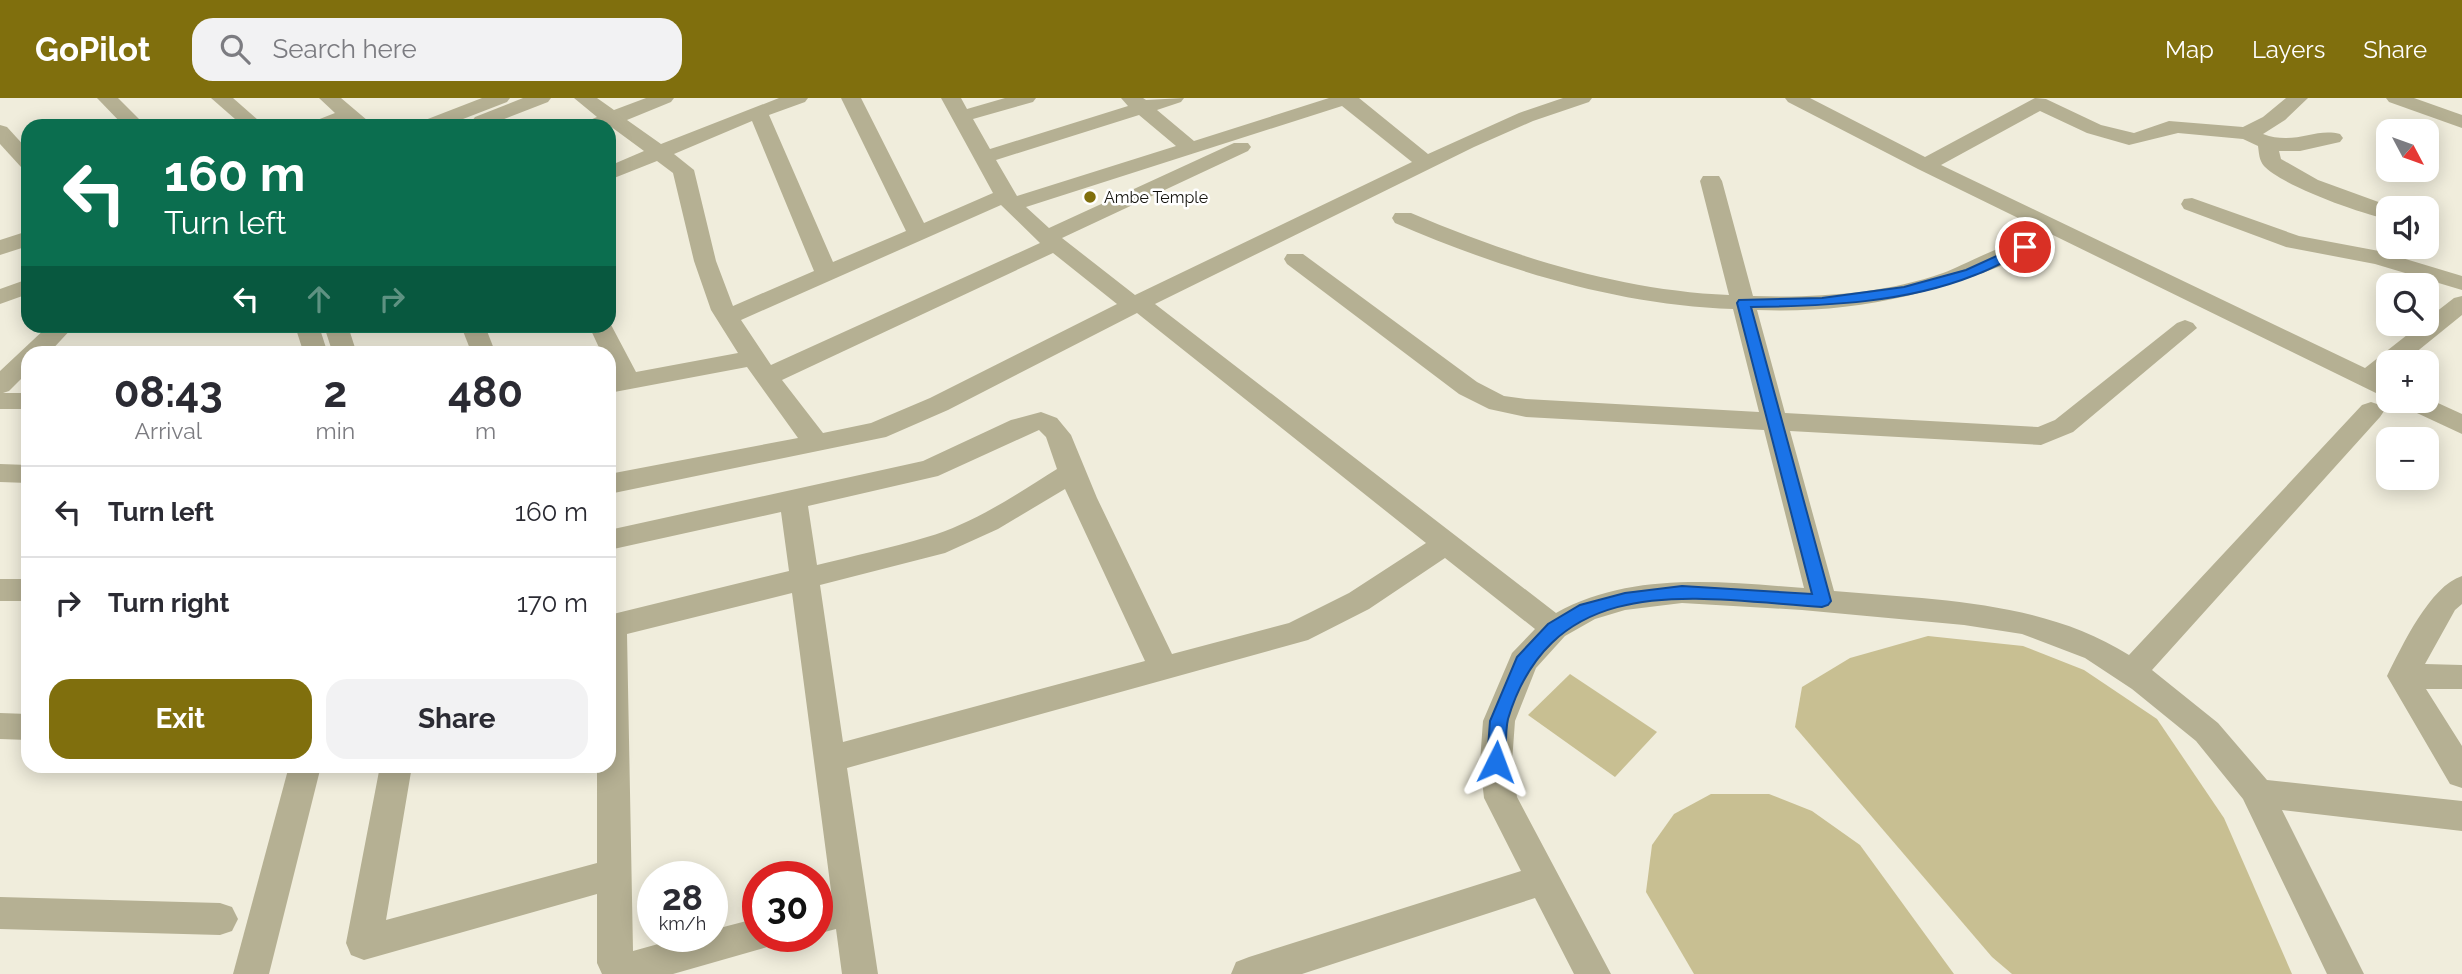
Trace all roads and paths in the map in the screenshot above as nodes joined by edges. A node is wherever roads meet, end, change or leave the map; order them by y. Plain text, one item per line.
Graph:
1 (90, 98) edge
2 (107, 98) edge
3 (221, 98) edge
4 (329, 98) edge
5 (500, 98) edge
6 (541, 98) edge
7 (584, 98) edge
8 (664, 98) edge
9 (798, 98) edge
10 (851, 98) edge
11 (951, 98) edge
12 (1027, 98) edge
13 (1174, 98) edge
14 (1346, 98) edge
15 (1582, 98) edge
16 (1795, 98) edge
17 (2011, 98) edge
18 (2298, 98) edge
19 (2396, 98) edge
20 (1136, 103) edge
21 (2039, 103) edge
22 (967, 106) edge
23 (758, 112) junction
24 (112, 119) edge
25 (129, 119) edge
26 (246, 119) edge
27 (355, 119) edge
28 (445, 119) edge
29 (487, 119) edge
30 (599, 119) edge
31 (609, 119) edge
32 (2462, 122) edge
33 (616, 130) edge
34 (0, 131) edge
35 (2243, 133) junction
36 (2333, 138) dead end
37 (2268, 143) junction
38 (1190, 148) junction
39 (660, 152) junction
40 (997, 154) junction
41 (21, 155) edge
42 (1426, 163) junction
43 (1925, 165) junction
44 (616, 171) edge
45 (1712, 181) dead end
46 (1014, 198) junction
47 (2192, 204) dead end
48 (2376, 208) edge
49 (1403, 218) dead end
50 (919, 234) junction
51 (1056, 238) junction
52 (21, 240) edge
53 (2025, 247) dead end
54 (0, 248) edge
55 (1295, 260) dead end
56 (827, 274) junction
57 (2462, 284) edge
58 (21, 289) edge
59 (0, 297) edge
60 (1139, 303) junction
61 (1744, 303) junction
62 (2462, 303) edge
63 (728, 317) junction
64 (2439, 321) edge
65 (2439, 324) edge
66 (2185, 328) dead end
67 (55, 333) edge
68 (2462, 335) edge
69 (2421, 336) edge
70 (41, 346) edge
71 (21, 365) edge
72 (760, 368) junction
73 (2367, 379) junction
74 (619, 383) edge
75 (0, 385) edge
76 (2376, 394) edge
77 (0, 401) edge
78 (21, 401) edge
79 (2376, 404) edge
80 (2438, 413) edge
81 (1775, 423) junction
82 (2462, 425) edge
83 (817, 444) junction
84 (1071, 472) junction
85 (0, 473) edge
86 (21, 474) edge
87 (616, 483) edge
88 (793, 499) junction
89 (616, 538) edge
90 (1447, 543) junction
91 (804, 580) junction
92 (2462, 587) edge
93 (0, 590) edge
94 (21, 590) edge
95 (1822, 601) junction
96 (616, 626) edge
97 (1554, 628) junction
98 (1164, 668) junction
99 (2132, 673) junction
100 (2402, 676) junction
101 (2462, 677) edge
102 (0, 726) edge
103 (21, 727) edge
104 (2453, 747) edge
105 (830, 759) junction
106 (303, 773) edge
107 (395, 773) edge
108 (614, 773) edge
109 (2462, 774) edge
110 (2257, 793) junction
111 (2462, 816) edge
112 (616, 873) junction
113 (1542, 880) junction
114 (851, 909) junction
115 (0, 913) edge
116 (833, 914) edge
117 (220, 919) dead end
118 (742, 938) edge
119 (251, 974) edge
120 (860, 974) edge
121 (1249, 974) edge
122 (1593, 974) edge
123 (2346, 974) edge

1 - 24 street
2 - 25 street
3 - 26 street
4 - 27 street
5 - 28 street
6 - 29 street
7 - 30 street
8 - 31 street
9 - 23 street
10 - 50 street
11 - 46 street
12 - 22 street
13 - 20 street
14 - 38 street
14 - 42 street
14 - 51 street
15 - 42 street
16 - 43 street
17 - 21 street
18 - 35 street
19 - 32 street
20 - 38 street
20 - 40 street
21 - 35 street
21 - 43 street
22 - 40 street
23 - 39 street
23 - 56 street
33 - 39 street
34 - 41 street
35 - 37 street
36 - 37 street
37 - 48 street
38 - 46 street
39 - 44 street
39 - 63 street
40 - 46 street
42 - 60 street
43 - 73 street
45 - 61 street
46 - 50 street
46 - 51 street
47 - 57 street
49 - 61 street
50 - 56 street
51 - 60 street
51 - 72 street
52 - 54 street
53 - 61 street
55 - 81 street
56 - 63 street
58 - 59 street
60 - 83 street
60 - 90 street
61 - 81 street
62 - 64 street
63 - 72 street
65 - 68 street
66 - 81 street
67 - 70 street
69 - 73 street
71 - 75 street
72 - 74 street
72 - 83 street
73 - 76 street
77 - 78 street
79 - 99 street
80 - 82 street
81 - 95 street
83 - 87 street
84 - 88 street
84 - 91 street
84 - 98 street
85 - 86 street
88 - 89 street
88 - 91 street
90 - 97 street
90 - 98 street
91 - 96 street
91 - 105 street
92 - 100 street
93 - 94 street
95 - 97 street
95 - 99 street
97 - 113 street
98 - 105 street
99 - 110 street
100 - 101 street
100 - 104 street
102 - 103 street
104 - 109 street
105 - 114 street
106 - 119 street
107 - 112 street
108 - 112 street
110 - 111 street
110 - 123 street
112 - 118 street
113 - 121 street
113 - 122 street
114 - 116 street
114 - 120 street
115 - 117 street

